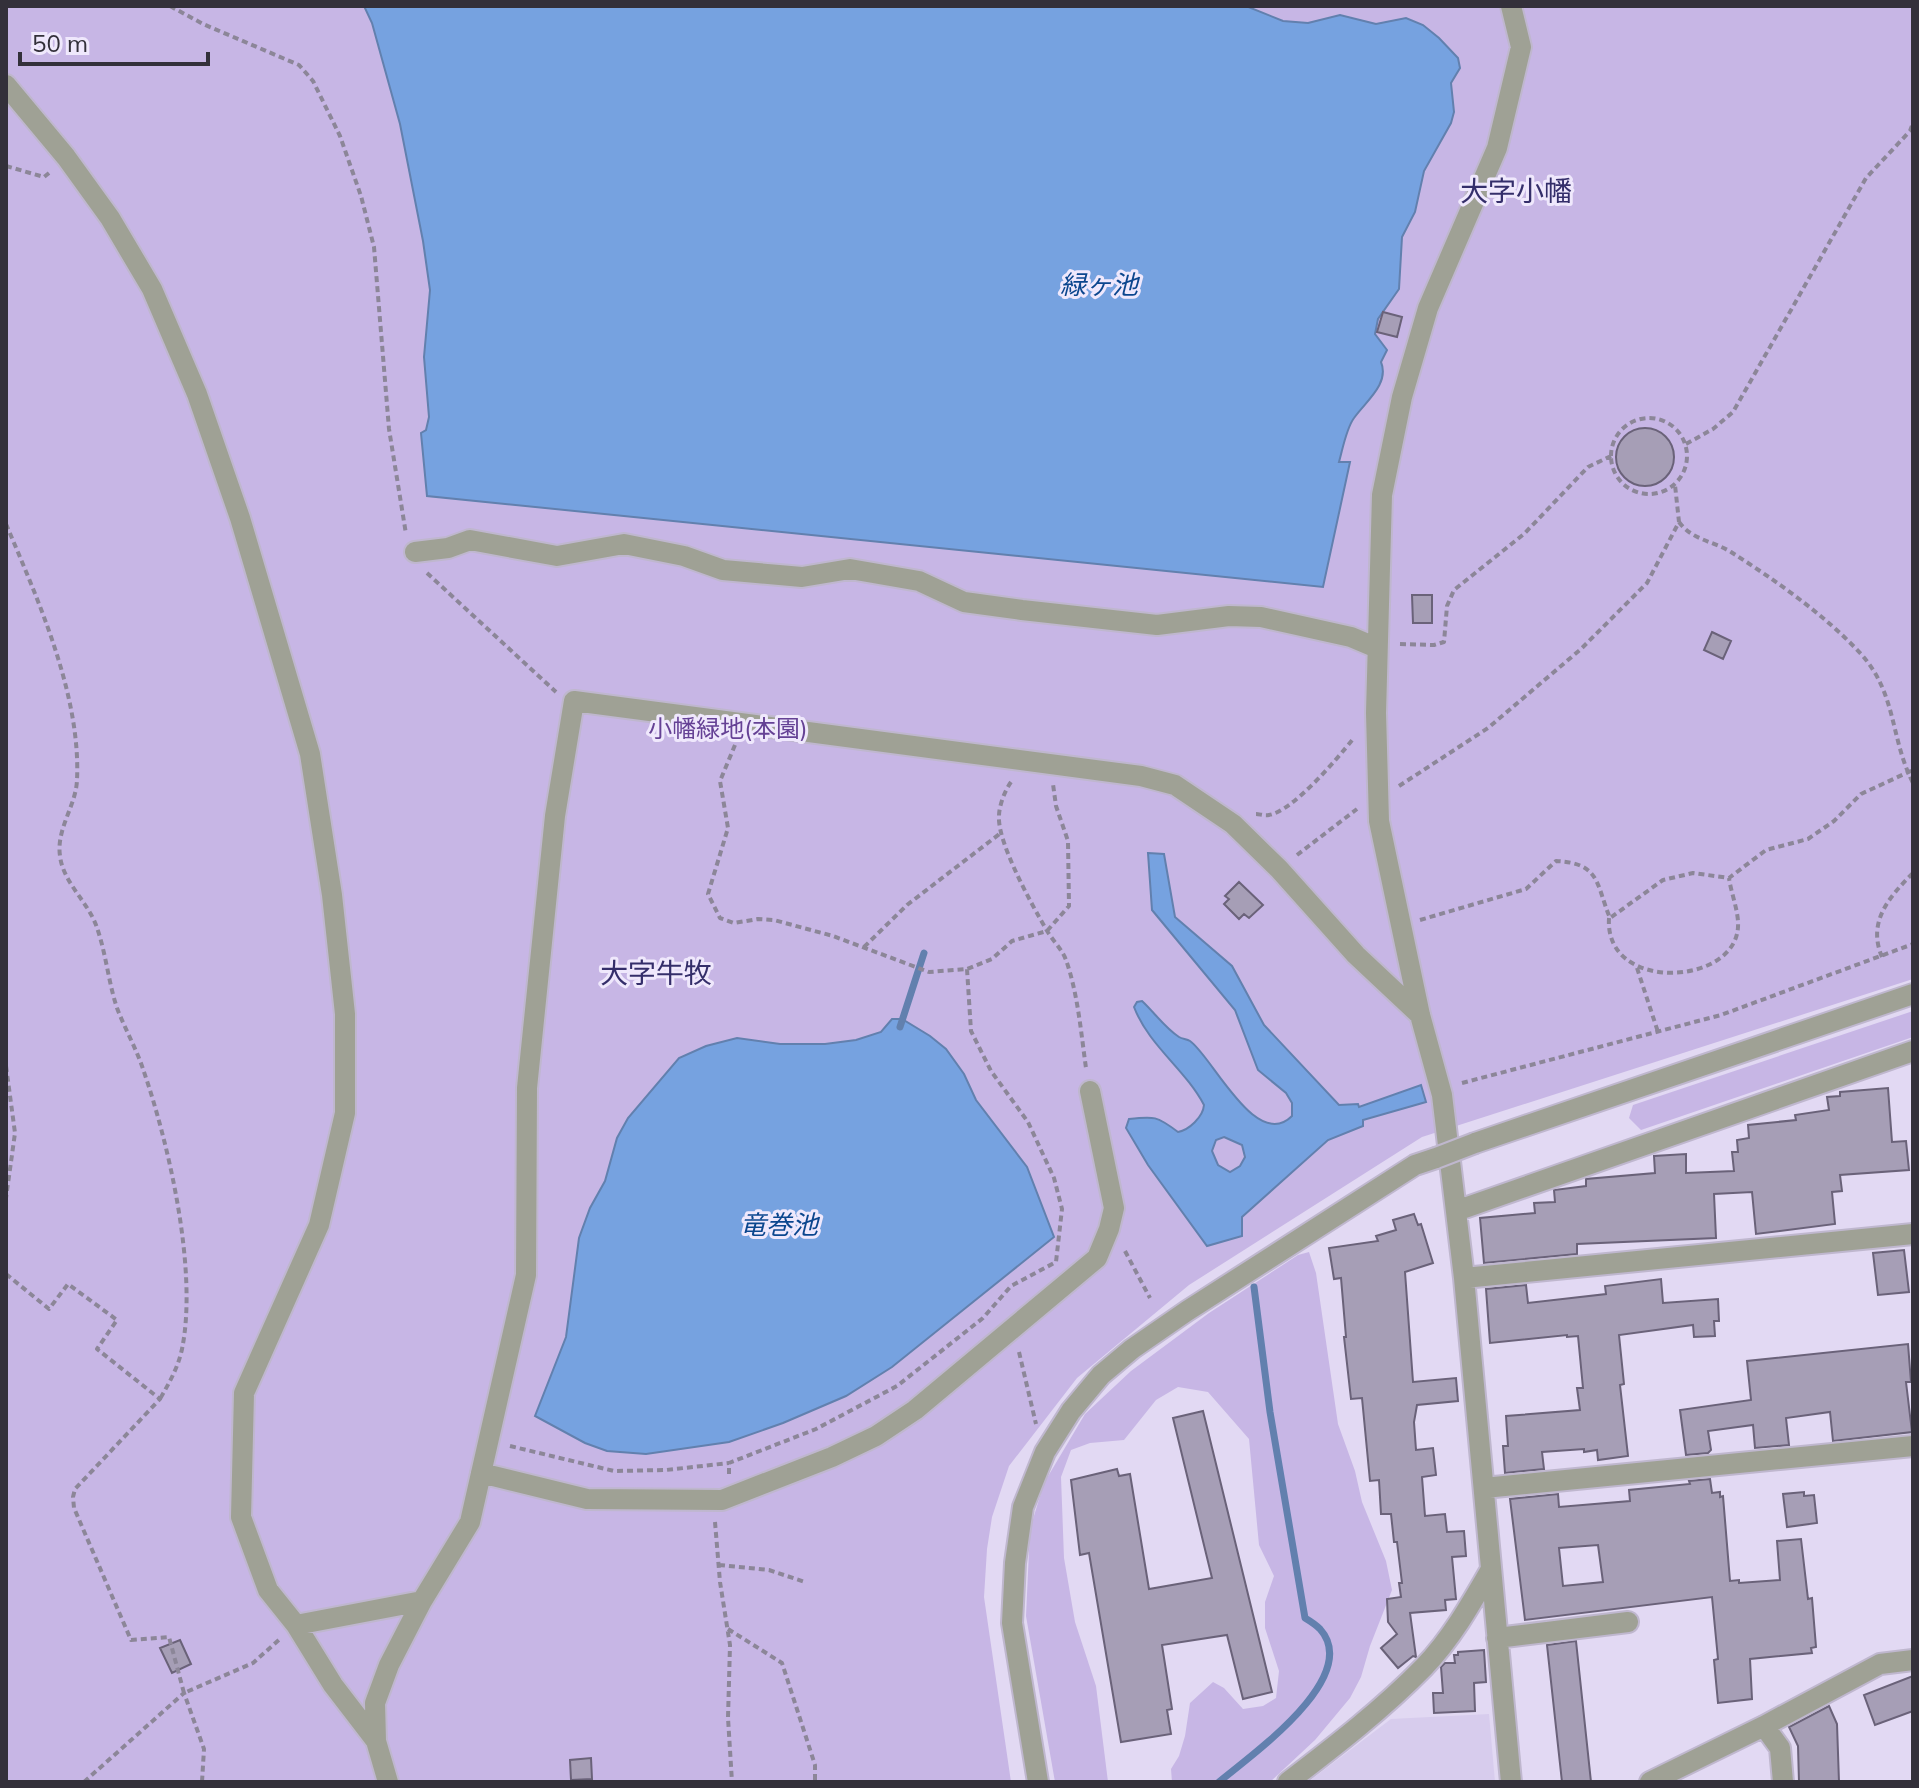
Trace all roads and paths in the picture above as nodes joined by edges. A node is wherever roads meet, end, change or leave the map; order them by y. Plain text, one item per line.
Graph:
1 (170, 6) edge
2 (1511, 6) edge
3 (6, 85) edge
4 (1913, 123) edge
5 (66, 157) junction
6 (6, 166) edge
7 (1686, 444) junction
8 (1611, 456) junction
9 (1675, 485) junction
10 (1679, 522) junction
11 (6, 524) edge
12 (415, 552) junction
13 (1377, 646) junction
14 (574, 701) junction
15 (1376, 713) junction
16 (740, 723) junction
17 (1027, 761) junction
18 (1071, 767) junction
19 (1910, 770) edge
20 (1913, 783) edge
21 (1379, 799) junction
22 (1233, 824) junction
23 (1002, 832) junction
24 (1279, 869) junction
25 (1913, 873) edge
26 (1729, 878) junction
27 (1610, 918) junction
28 (1400, 925) junction
29 (1047, 931) junction
30 (1913, 944) edge
31 (864, 947) junction
32 (1882, 957) junction
33 (1637, 968) junction
34 (967, 969) junction
35 (1913, 994) edge
36 (1420, 1015) junction
37 (1658, 1032) junction
38 (1913, 1051) edge
39 (6, 1066) edge
40 (1440, 1088) junction
41 (1090, 1091) joint
42 (6, 1198) edge
43 (1456, 1211) junction
44 (1109, 1229) junction
45 (1913, 1234) edge
46 (6, 1274) edge
47 (1464, 1278) junction
48 (1150, 1298) dead end
49 (1014, 1330) junction
50 (160, 1399) junction
51 (1036, 1424) dead end
52 (489, 1440) junction
53 (1913, 1446) edge
54 (729, 1463) junction
55 (481, 1473) junction
56 (1484, 1488) junction
57 (722, 1498) junction
58 (719, 1565) dead end
59 (1490, 1571) junction
60 (805, 1582) dead end
61 (422, 1601) junction
62 (1628, 1622) dead end
63 (296, 1625) junction
64 (728, 1629) junction
65 (1497, 1638) junction
66 (1913, 1660) edge
67 (184, 1693) junction
68 (1764, 1726) junction
69 (376, 1741) junction
70 (84, 1782) edge
71 (202, 1782) edge
72 (388, 1782) edge
73 (732, 1782) edge
74 (815, 1782) edge
75 (1038, 1782) edge
76 (1288, 1782) edge
77 (1511, 1782) edge
78 (1650, 1782) edge
79 (1783, 1782) edge

1 - 12 path
2 - 13 street
3 - 5 street
4 - 7 path
5 - 6 path
5 - 63 street
7 - 8 path
7 - 9 path
8 - 9 path
8 - 13 path
9 - 10 path
10 - 19 path
10 - 21 path
11 - 50 path
12 - 13 street
12 - 14 path
13 - 15 street
14 - 16 street
14 - 52 street
15 - 21 street
15 - 22 path
16 - 17 street
16 - 31 path
17 - 18 street
17 - 23 path
18 - 22 street
18 - 29 path
19 - 20 path
19 - 26 path
21 - 24 path
21 - 28 street
22 - 24 street
23 - 29 path
23 - 31 path
24 - 36 street
25 - 32 path
26 - 27 path
26 - 33 path
27 - 28 path
27 - 33 path
28 - 36 street
29 - 34 path
29 - 41 path
30 - 32 path
31 - 34 path
32 - 37 path
33 - 37 path
34 - 54 path
35 - 75 street, bridge
36 - 40 street
37 - 40 path
38 - 43 street
39 - 42 path
40 - 43 street
41 - 44 street
43 - 47 street
44 - 48 path
44 - 49 street
45 - 47 street
46 - 50 path
47 - 56 street
49 - 51 path
49 - 57 street
50 - 67 path
52 - 54 path
52 - 55 street
53 - 56 street
54 - 57 path
55 - 57 street
55 - 61 street
56 - 59 street
57 - 64 path
58 - 60 path
59 - 65 street
59 - 76 street
61 - 63 street
61 - 69 street
62 - 65 street
63 - 67 path
63 - 69 street
64 - 73 path
64 - 74 path
65 - 77 street
66 - 68 street
67 - 70 path
67 - 71 path
68 - 78 street
68 - 79 street
69 - 72 street

